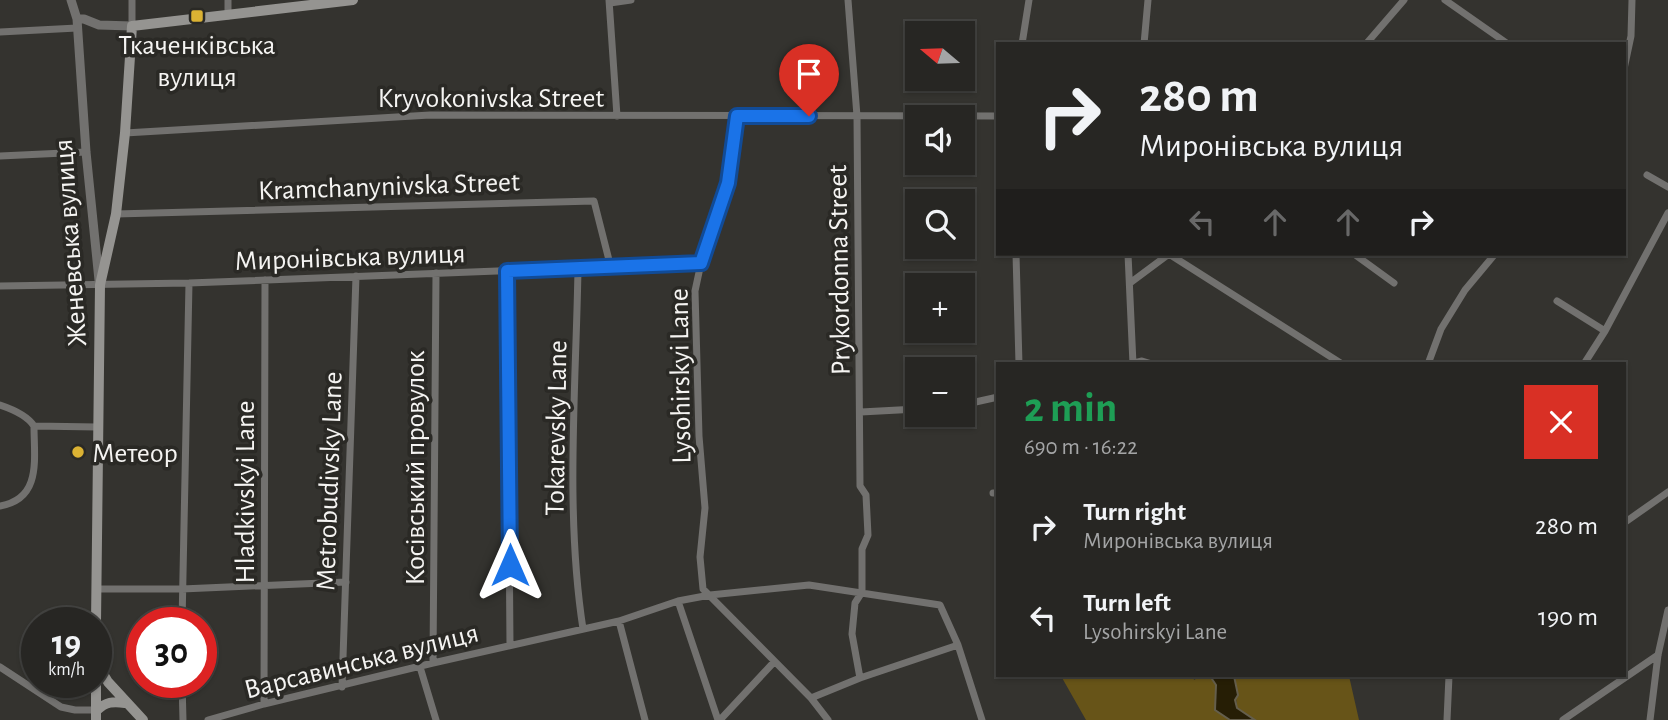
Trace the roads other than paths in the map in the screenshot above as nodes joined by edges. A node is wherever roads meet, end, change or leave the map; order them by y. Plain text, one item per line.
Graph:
1 (71, 0) edge
2 (132, 0) edge
3 (228, 0) edge
4 (353, 0) edge
5 (632, 0) edge
6 (848, 0) edge
7 (1029, 0) edge
8 (1149, 0) edge
9 (1404, 0) edge
10 (1445, 0) edge
11 (1632, 0) edge
12 (610, 1) edge
13 (228, 16) junction
14 (77, 24) junction
15 (132, 26) junction
16 (0, 32) edge
17 (1022, 42) edge
18 (1144, 42) edge
19 (1368, 42) edge
20 (1505, 42) edge
21 (1626, 60) edge
22 (617, 116) junction
23 (737, 116) junction
24 (857, 116) junction
25 (996, 116) edge
26 (125, 132) junction
27 (86, 152) junction
28 (0, 156) edge
29 (1647, 175) dead end
30 (1668, 187) edge
31 (1668, 213) edge
32 (116, 214) junction
33 (1016, 256) edge
34 (1128, 256) edge
35 (1166, 256) edge
36 (1172, 256) edge
37 (1357, 256) edge
38 (1493, 256) edge
39 (701, 263) junction
40 (611, 268) junction
41 (578, 269) junction
42 (507, 271) junction
43 (436, 273) junction
44 (356, 276) junction
45 (265, 280) junction
46 (1130, 282) junction
47 (188, 283) junction
48 (1394, 283) dead end
49 (100, 285) junction
50 (0, 286) edge
51 (1557, 301) dead end
52 (1605, 331) junction
53 (1019, 362) edge
54 (1131, 362) edge
55 (1339, 362) edge
56 (1428, 362) edge
57 (1585, 362) edge
58 (996, 397) edge
59 (975, 402) edge
60 (0, 405) edge
61 (905, 410) edge
62 (861, 412) junction
63 (34, 426) junction
64 (97, 427) junction
65 (1668, 492) edge
66 (0, 506) edge
67 (1626, 522) edge
68 (346, 582) junction
69 (265, 584) junction
70 (96, 589) junction
71 (182, 589) junction
72 (862, 592) junction
73 (710, 595) junction
74 (678, 601) junction
75 (96, 607) edge
76 (182, 607) edge
77 (1668, 610) edge
78 (619, 621) junction
79 (1667, 623) edge
80 (583, 629) junction
81 (510, 645) junction
82 (958, 645) junction
83 (1658, 655) junction
84 (774, 662) junction
85 (433, 663) junction
86 (0, 667) edge
87 (420, 667) junction
88 (1448, 677) edge
89 (1626, 677) edge
90 (1626, 677) edge
91 (860, 678) junction
92 (112, 687) edge
93 (342, 687) junction
94 (183, 698) edge
95 (811, 698) junction
96 (125, 703) junction
97 (264, 704) junction
98 (75, 710) junction
99 (97, 715) edge
100 (76, 720) edge
101 (143, 720) edge
102 (183, 720) edge
103 (208, 720) edge
104 (436, 720) edge
105 (645, 720) edge
106 (719, 720) edge
107 (828, 720) edge
108 (982, 720) edge
109 (1447, 720) edge
110 (1563, 720) edge
111 (1650, 720) edge

1 - 14 street, Женевська вулиця
2 - 15 street
3 - 13 street
4 - 13 main road
5 - 12 street
6 - 24 street, Prykordonna Street
7 - 17 street
8 - 18 street
9 - 19 street
10 - 20 street
11 - 21 street
12 - 22 street
13 - 15 main road
14 - 15 street
14 - 16 street
14 - 27 street, Женевська вулиця
15 - 26 main road
22 - 23 street, Kryvokonivska Street
22 - 26 street, Kryvokonivska Street
23 - 24 street, Kryvokonivska Street
23 - 39 street, Lysohirskyi Lane
24 - 25 street, Kryvokonivska Street
24 - 62 street, Prykordonna Street
26 - 32 main road
27 - 28 street
27 - 49 street, Женевська вулиця
29 - 30 street
31 - 52 street
32 - 40 street, Kramchanynivska Street
32 - 49 main road
33 - 53 street
34 - 46 street
35 - 46 street
36 - 55 street
37 - 48 street
38 - 56 street
39 - 40 street, Миронівська вулиця
39 - 73 street, Lysohirskyi Lane
40 - 41 street, Миронівська вулиця
41 - 42 street, Миронівська вулиця
41 - 80 street, Tokarevsky Lane
42 - 43 street, Миронівська вулиця
42 - 81 street
43 - 44 street, Миронівська вулиця
43 - 85 street, Косівський провулок
44 - 45 street, Миронівська вулиця
44 - 68 street, Metrobudivsky Lane
45 - 47 street, Миронівська вулиця
45 - 69 street, Hladkivskyi Lane
46 - 54 street
47 - 49 street, Миронівська вулиця
47 - 71 street
49 - 50 street, Миронівська вулиця
49 - 64 main road, Женевська вулиця
51 - 52 street
52 - 57 street
58 - 59 street
60 - 63 street
61 - 62 street
62 - 72 street, Prykordonna Street
63 - 64 street
63 - 66 street
64 - 70 main road, Женевська вулиця
65 - 67 street
68 - 69 street
68 - 93 street, Metrobudivsky Lane
69 - 71 street
69 - 97 street, Hladkivskyi Lane
70 - 71 street
70 - 75 main road, Женевська вулиця
71 - 76 street
72 - 73 street, Варсавинська вулиця
72 - 82 street, Варсавинська вулиця
72 - 91 street, Prykordonna Street
73 - 74 street, Варсавинська вулиця
73 - 84 street
74 - 78 street, Варсавинська вулиця
74 - 106 street
77 - 79 street
78 - 80 street, Варсавинська вулиця
78 - 105 street
79 - 83 street
80 - 81 street, Варсавинська вулиця
81 - 85 street, Варсавинська вулиця
82 - 91 street
82 - 108 street, Варсавинська вулиця
83 - 90 street
83 - 111 street
84 - 95 street
84 - 106 street
85 - 87 street, Варсавинська вулиця
86 - 98 street
87 - 93 street, Варсавинська вулиця
87 - 104 street
88 - 109 street
89 - 110 street
91 - 95 street
92 - 96 main road
93 - 97 street, Варсавинська вулиця
94 - 102 street
95 - 107 street
96 - 99 main road
96 - 101 main road
97 - 103 street, Варсавинська вулиця
98 - 99 street
98 - 100 street

